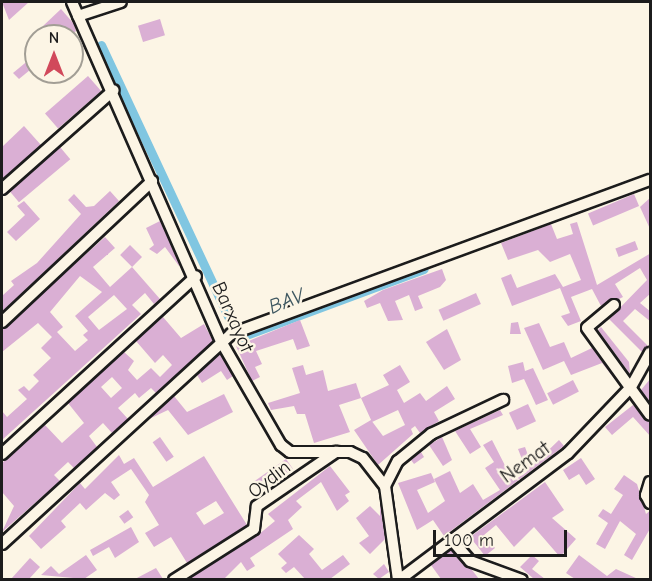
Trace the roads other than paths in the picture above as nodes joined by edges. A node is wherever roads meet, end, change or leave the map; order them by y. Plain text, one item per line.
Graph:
1 (72, 2) edge
2 (121, 2) edge
3 (78, 16) junction
4 (114, 90) junction
5 (651, 180) edge
6 (152, 181) junction
7 (2, 189) edge
8 (196, 276) junction
9 (614, 305) dead end
10 (2, 322) edge
11 (222, 344) junction
12 (651, 353) edge
13 (632, 387) junction
14 (503, 400) dead end
15 (651, 415) edge
16 (338, 450) junction
17 (2, 454) edge
18 (651, 482) edge
19 (385, 486) junction
20 (651, 503) edge
21 (451, 539) junction
22 (2, 544) edge
23 (174, 579) edge
24 (399, 579) edge
25 (522, 579) edge

1 - 3 street, Barxayot
2 - 3 street
3 - 4 street, Barxayot
4 - 6 street, Barxayot
4 - 7 street
5 - 11 street
6 - 8 street, Barxayot
6 - 10 street
8 - 11 street, Barxayot
8 - 17 street
9 - 13 street
11 - 16 street, Barxayot
11 - 22 street
12 - 13 street, Nemat
13 - 15 street
13 - 21 street, Nemat
14 - 19 street
16 - 19 street, Barxayot
16 - 23 street, Oydin
18 - 20 street
19 - 24 street
21 - 24 street, Nemat
21 - 25 street

